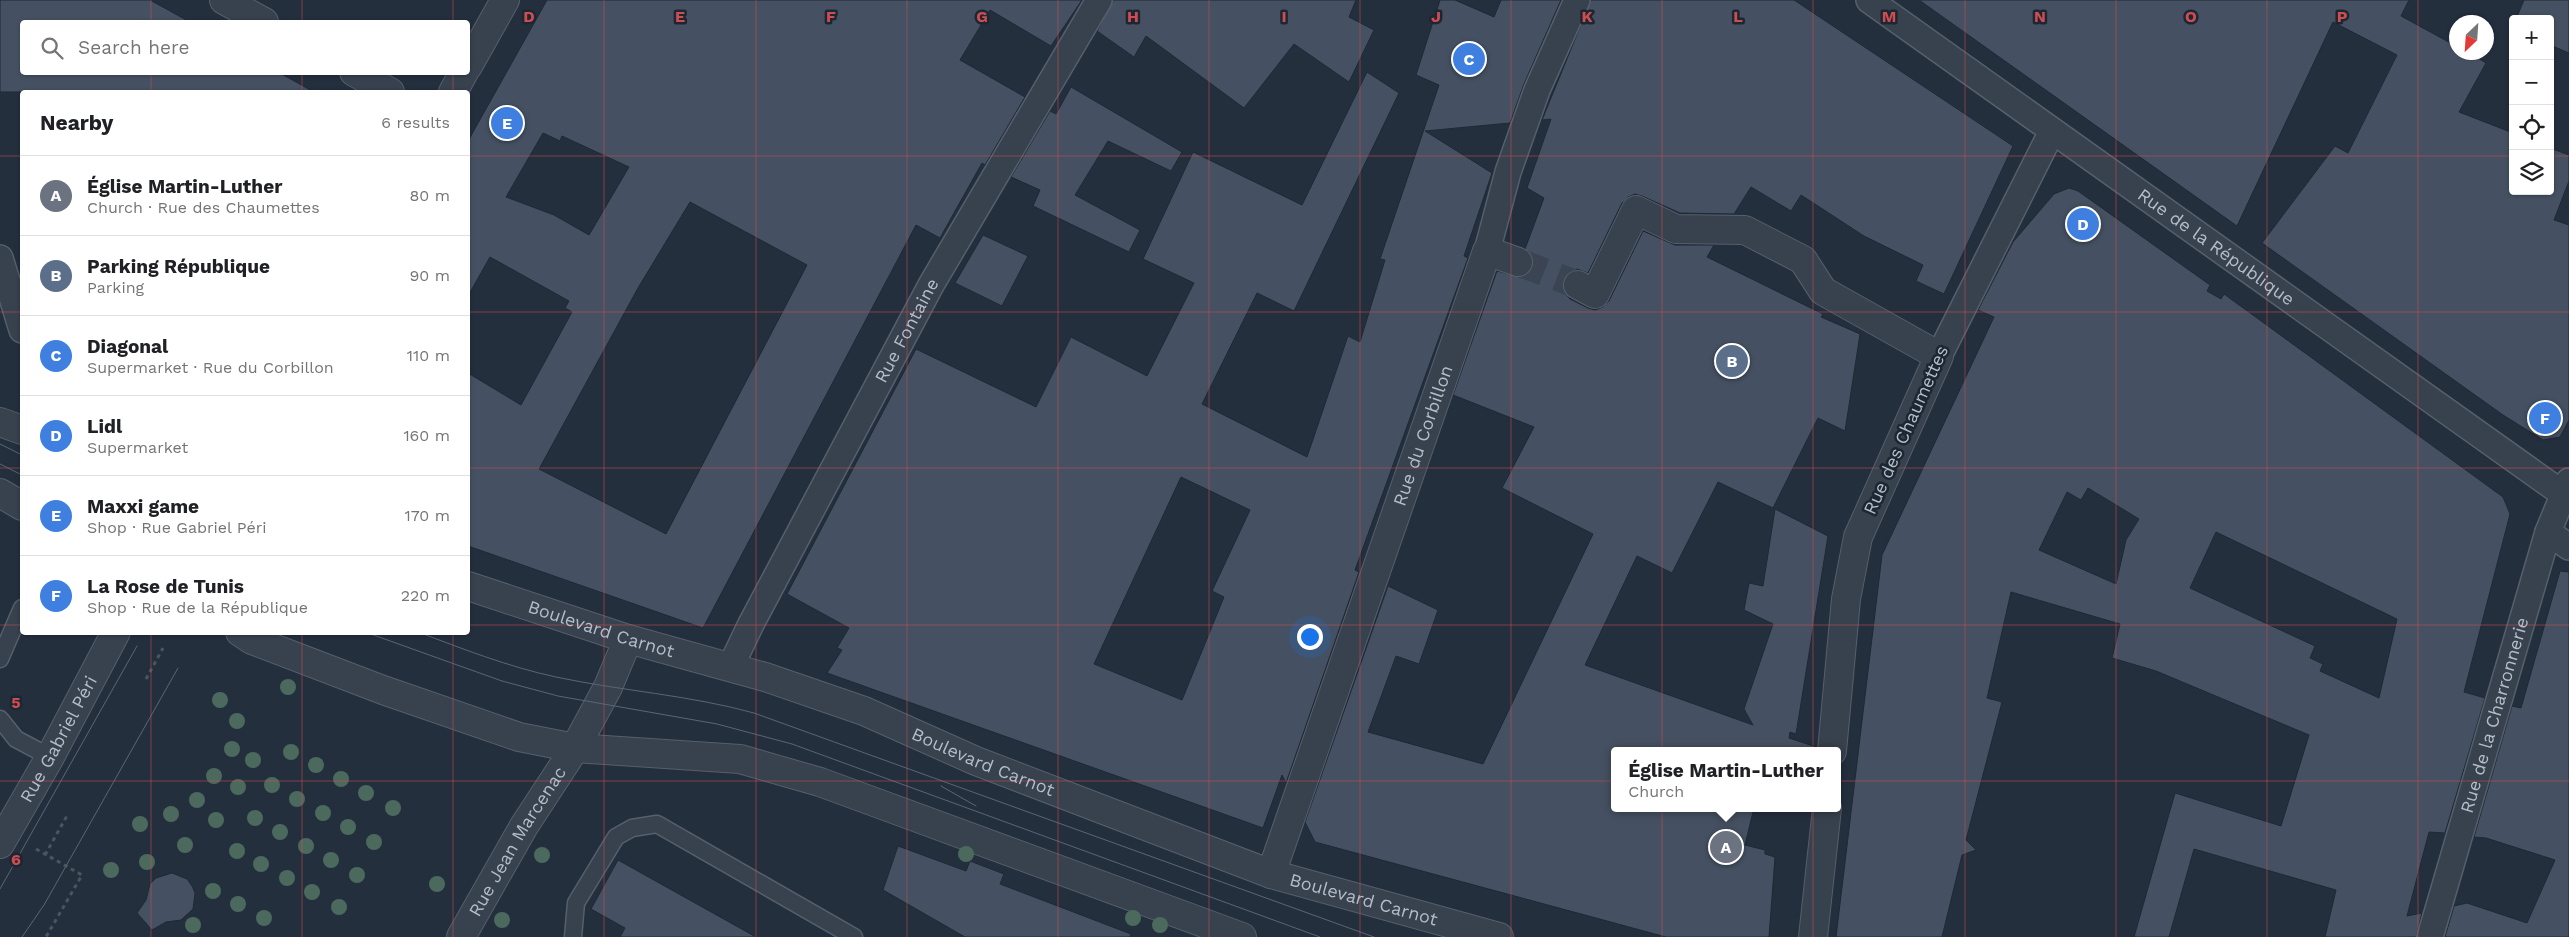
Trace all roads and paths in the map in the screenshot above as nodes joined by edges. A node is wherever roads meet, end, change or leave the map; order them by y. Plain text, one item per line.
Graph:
1 (224, 0) edge
2 (505, 0) edge
3 (1099, 0) edge
4 (1576, 0) edge
5 (1869, 0) edge
6 (260, 20) edge
7 (470, 62) edge
8 (359, 75) edge
9 (462, 75) edge
10 (386, 90) edge
11 (454, 90) edge
12 (2052, 131) junction
13 (1487, 251) junction
14 (0, 258) edge
15 (1518, 262) tunnel mouth
16 (1578, 286) tunnel mouth
17 (20, 323) edge
18 (1939, 356) junction
19 (0, 422) edge
20 (20, 429) edge
21 (2566, 488) edge
22 (0, 493) edge
23 (20, 505) edge
24 (2548, 532) junction
25 (2569, 547) edge
26 (470, 587) edge
27 (20, 613) edge
28 (114, 635) edge
29 (244, 635) edge
30 (628, 639) junction
31 (163, 648) dead end
32 (0, 659) edge
33 (730, 668) junction
34 (146, 679) dead end
35 (0, 719) edge
36 (1832, 747) edge
37 (576, 748) junction
38 (50, 757) junction
39 (1827, 812) edge
40 (68, 814) dead end
41 (0, 844) edge
42 (32, 847) dead end
43 (45, 855) junction
44 (1271, 874) junction
45 (46, 937) edge
46 (461, 937) edge
47 (573, 937) edge
48 (854, 937) edge
49 (1242, 937) edge
50 (1499, 937) edge
51 (1813, 937) edge
52 (2430, 937) edge

1 - 6 street
2 - 7 street
3 - 33 street, Rue Fontaine
4 - 13 street, Rue du Corbillon
5 - 12 street, Rue de la République
8 - 10 street
9 - 11 street
12 - 18 street, Rue des Chaumettes
12 - 21 street, Rue de la République
13 - 15 street
13 - 44 street, Rue du Corbillon
14 - 17 street
16 - 18 street
18 - 36 street, Rue des Chaumettes
19 - 20 street
21 - 24 street, Rue de la Charronnerie
22 - 23 street
24 - 25 street
24 - 52 street, Rue de la Charronnerie
26 - 30 street, Boulevard Carnot
27 - 32 lane
28 - 38 street, Rue Gabriel Péri
29 - 37 street
30 - 33 street, Boulevard Carnot
30 - 37 street, Rue Jean Marcenac
31 - 34 path
33 - 44 street, Boulevard Carnot
35 - 38 lane
37 - 46 street, Rue Jean Marcenac
37 - 49 street
38 - 41 street, Rue Gabriel Péri
39 - 51 street
40 - 43 path
42 - 43 path
43 - 45 path
44 - 50 street, Boulevard Carnot
47 - 48 lane

